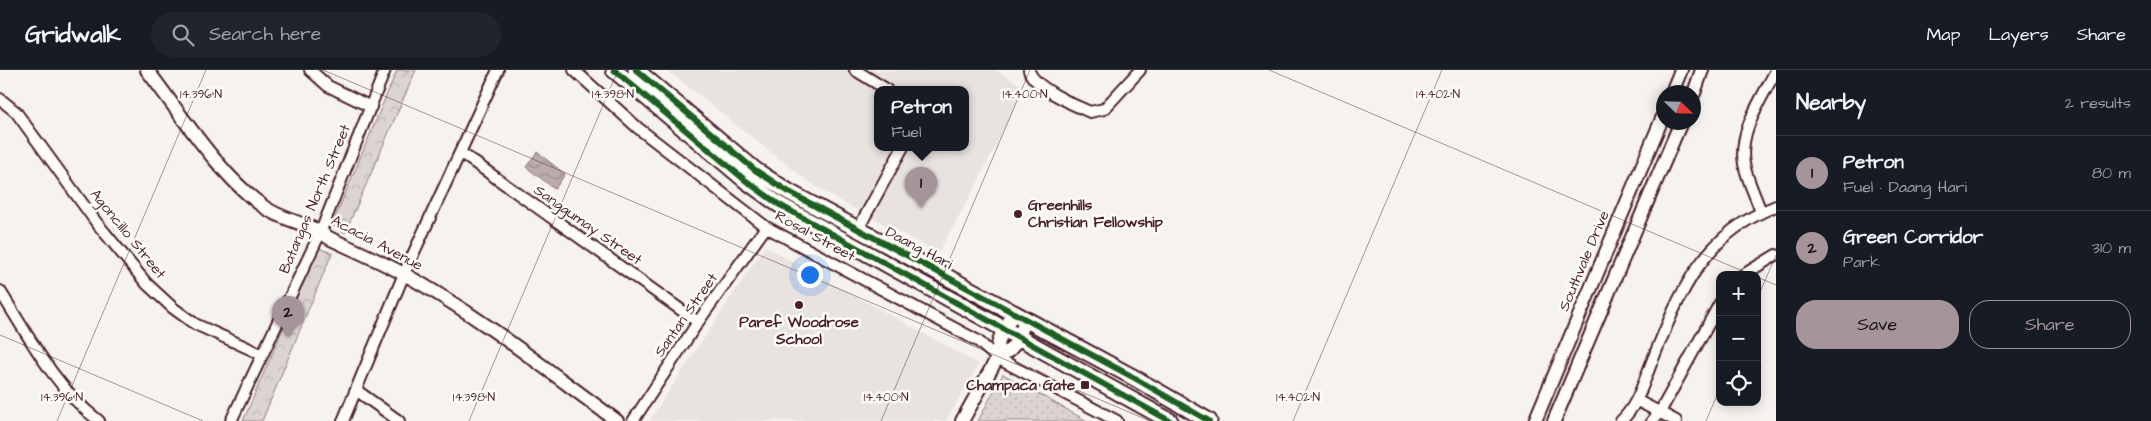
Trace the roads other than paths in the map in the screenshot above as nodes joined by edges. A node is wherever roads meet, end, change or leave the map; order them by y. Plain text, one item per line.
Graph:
1 (147, 70) edge
2 (310, 70) edge
3 (386, 70) edge
4 (498, 70) edge
5 (574, 70) edge
6 (614, 70) edge
7 (636, 70) edge
8 (854, 70) edge
9 (1029, 70) edge
10 (1140, 70) edge
11 (1681, 70) edge
12 (1702, 70) edge
13 (1776, 70) edge
14 (1675, 85) edge
15 (1697, 85) edge
16 (881, 86) edge
17 (0, 99) edge
18 (371, 107) junction
19 (1657, 130) edge
20 (1678, 130) edge
21 (901, 151) edge
22 (461, 153) junction
23 (1776, 206) edge
24 (1762, 212) junction
25 (766, 228) junction
26 (858, 229) junction
27 (320, 232) junction
28 (1776, 255) edge
29 (1750, 271) edge
30 (404, 274) junction
31 (0, 291) edge
32 (1716, 310) edge
33 (1020, 317) junction
34 (698, 322) junction
35 (1005, 345) junction
36 (261, 354) junction
37 (356, 390) junction
38 (1636, 400) junction
39 (1660, 412) junction
40 (1113, 420) edge
41 (99, 421) edge
42 (231, 421) edge
43 (343, 421) edge
44 (399, 421) edge
45 (616, 421) edge
46 (633, 421) edge
47 (962, 421) edge
48 (1170, 421) edge
49 (1209, 421) edge
50 (1535, 421) edge
51 (1554, 421) edge
52 (1621, 421) edge
53 (1652, 421) edge
54 (1676, 421) edge

1 - 27 street, Acacia Avenue
2 - 18 street
3 - 18 street, Batangas North Street
4 - 22 street
5 - 25 street, Rosal Street
6 - 35 main road, Daang Hari
7 - 26 main road, Daang Hari
8 - 16 street
9 - 10 street
11 - 14 street
12 - 15 street
13 - 24 street
17 - 36 street, Agoncillo Street
18 - 27 street, Batangas North Street
19 - 50 street, Southvale Drive
20 - 51 street
21 - 26 street
22 - 30 street
22 - 34 street, Sanggumay Street
23 - 24 street
24 - 38 street
25 - 34 street, Santan Street
25 - 35 street, Rosal Street
26 - 33 main road, Daang Hari
27 - 30 street, Acacia Avenue
27 - 36 street, Batangas North Street
28 - 29 street
30 - 37 street
30 - 45 street, Acacia Avenue
31 - 41 street
32 - 39 street
33 - 35 street
33 - 49 main road, Daang Hari
34 - 46 street, Santan Street
35 - 40 street, Rosal Street
35 - 47 street
35 - 48 main road, Daang Hari
36 - 42 street, Batangas North Street
37 - 43 street
37 - 44 street
38 - 39 street
38 - 52 street
39 - 53 street
39 - 54 street

